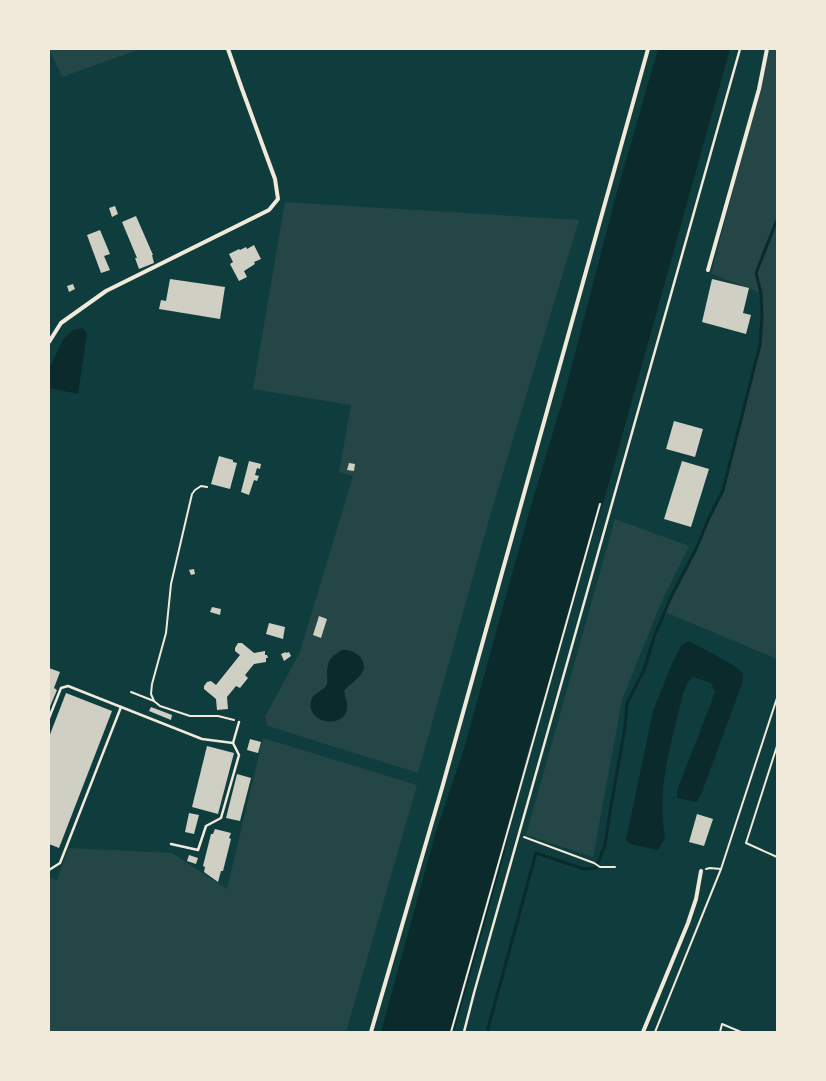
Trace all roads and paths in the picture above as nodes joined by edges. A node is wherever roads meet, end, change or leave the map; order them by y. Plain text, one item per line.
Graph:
1 (228, 49) edge
2 (648, 49) edge
3 (740, 49) edge
4 (767, 49) edge
5 (708, 270) dead end
6 (49, 342) edge
7 (207, 487) dead end
8 (600, 504) dead end
9 (131, 692) dead end
10 (777, 698) edge
11 (154, 701) junction
12 (121, 707) junction
13 (49, 718) edge
14 (239, 722) joint
15 (233, 743) junction
16 (777, 746) edge
17 (519, 836) junction
18 (171, 844) dead end
19 (777, 856) edge
20 (615, 867) dead end
21 (720, 869) junction
22 (49, 870) edge
23 (701, 871) joint
24 (371, 1032) edge
25 (451, 1032) edge
26 (464, 1032) edge
27 (643, 1032) edge
28 (655, 1032) edge
29 (720, 1032) edge
30 (741, 1032) edge

1 - 6 street
2 - 24 street
3 - 17 lane
4 - 5 street
7 - 11 path
8 - 25 path
9 - 11 path
10 - 21 path
11 - 14 path
12 - 13 lane
12 - 15 lane
12 - 22 lane
14 - 15 lane
15 - 18 lane
16 - 19 path
17 - 20 path
17 - 26 lane
21 - 23 path
21 - 28 path
23 - 27 street
29 - 30 path

